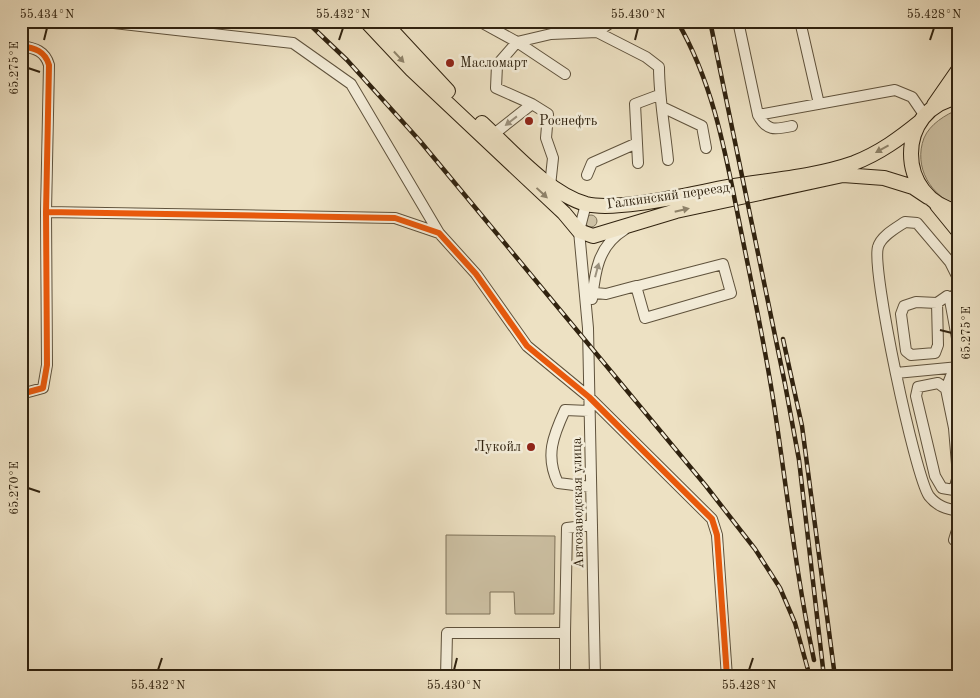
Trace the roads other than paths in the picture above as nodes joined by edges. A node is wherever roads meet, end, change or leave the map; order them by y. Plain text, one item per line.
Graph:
1 (96, 21) edge
2 (154, 21) edge
3 (366, 21) edge
4 (383, 21) edge
5 (479, 21) edge
6 (557, 21) edge
7 (586, 21) edge
8 (613, 21) edge
9 (738, 21) edge
10 (800, 21) edge
11 (165, 29) junction
12 (594, 32) junction
13 (562, 33) junction
14 (517, 42) junction
15 (21, 46) edge
16 (959, 69) edge
17 (565, 74) dead end
18 (659, 95) junction
19 (959, 97) edge
20 (532, 104) junction
21 (818, 104) junction
22 (662, 107) junction
23 (758, 115) junction
24 (925, 116) junction
25 (792, 126) dead end
26 (494, 134) junction
27 (637, 143) junction
28 (706, 148) dead end
29 (668, 160) dead end
30 (638, 163) dead end
31 (587, 176) dead end
32 (550, 186) junction
33 (932, 201) junction
34 (586, 204) junction
35 (46, 212) junction
36 (959, 212) edge
37 (564, 213) junction
38 (635, 223) junction
39 (579, 231) junction
40 (959, 232) edge
41 (439, 233) junction
42 (580, 247) junction
43 (959, 280) edge
44 (636, 286) junction
45 (959, 290) edge
46 (588, 293) junction
47 (950, 300) junction
48 (936, 302) junction
49 (959, 349) edge
50 (959, 368) edge
51 (929, 369) junction
52 (959, 372) edge
53 (896, 373) junction
54 (931, 384) junction
55 (946, 389) junction
56 (21, 394) edge
57 (589, 398) junction
58 (589, 411) junction
59 (591, 487) junction
60 (959, 511) edge
61 (959, 524) edge
62 (592, 525) junction
63 (959, 541) edge
64 (565, 633) junction
65 (446, 677) edge
66 (565, 677) edge
67 (595, 677) edge
68 (727, 677) edge

1 - 11 street
2 - 11 street
3 -> 37 main road
4 - 26 main road, Галкинский переезд
5 - 14 street
6 - 13 street
7 - 12 street
8 - 12 street
9 - 23 street
10 - 21 street
11 - 41 street
12 - 13 street
12 - 18 street
13 - 14 street
14 - 17 street
14 - 20 street
15 - 35 street
16 - 24 main road
18 - 22 street
18 - 27 street
19 - 24 main road
20 -> 26 street
20 - 32 street
21 - 23 street
21 - 24 street
22 - 28 street
22 - 29 street
23 - 25 street
24 - 33 main road
24 -> 34 main road, Галкинский переезд
26 - 32 main road, Галкинский переезд
27 - 30 street
27 - 31 street
32 - 34 main road, Галкинский переезд
33 - 36 main road
38 -> 33 main road, Галкинский переезд
33 - 40 main road
34 - 39 street
35 - 41 street
35 - 56 street
37 - 39 main road
37 - 42 street
38 - 39 main road, Галкинский переезд
46 -> 38 street
39 - 42 street
41 - 57 street
42 - 46 street
43 - 53 street
44 - 44 street
44 - 46 street
45 - 47 street
46 - 57 street, Автозаводская улица
47 - 48 street
47 - 49 street
48 - 48 street
50 - 51 street
51 - 53 street
51 - 54 street
52 - 55 street
53 - 60 street
54 - 55 street
54 - 55 street
57 - 58 street, Автозаводская улица
57 - 68 street
58 - 59 street, Автозаводская улица
58 - 59 street
59 - 62 street, Автозаводская улица
61 - 63 street
62 - 64 street
62 - 67 street, Автозаводская улица
64 - 65 street
64 - 66 street

